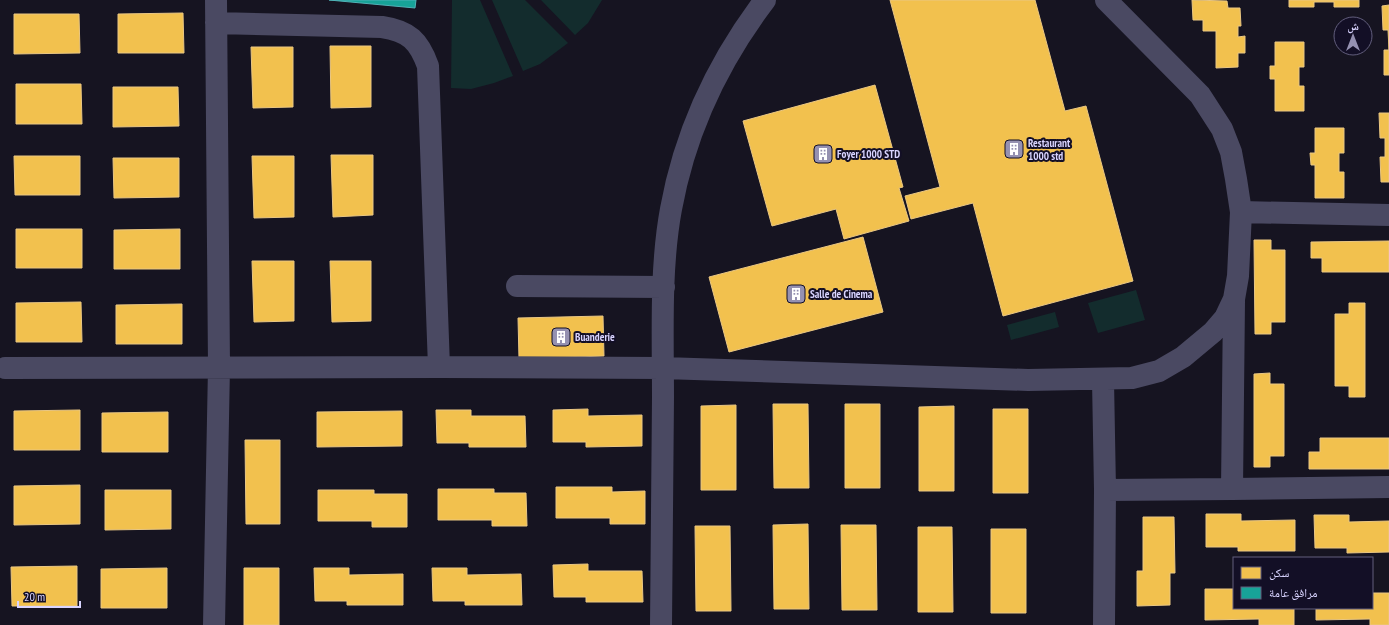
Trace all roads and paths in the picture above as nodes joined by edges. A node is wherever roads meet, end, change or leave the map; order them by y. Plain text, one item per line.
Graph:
1 (216, 0) edge
2 (765, 0) edge
3 (1106, 0) edge
4 (216, 24) junction
5 (1240, 212) junction
6 (1389, 215) edge
7 (517, 286) dead end
8 (664, 287) junction
9 (1234, 299) junction
10 (219, 367) junction
11 (439, 367) junction
12 (5, 368) dead end
13 (663, 368) junction
14 (1103, 380) junction
15 (1389, 487) edge
16 (1232, 488) junction
17 (1105, 490) junction
18 (214, 625) edge
19 (661, 625) edge
20 (1104, 625) edge

1 - 4 street
2 - 8 street
3 - 5 street
4 - 10 street
4 - 11 street
5 - 6 street
5 - 9 street
7 - 8 street
8 - 13 street
9 - 14 street
9 - 16 street
10 - 11 street
10 - 12 street
10 - 18 street
11 - 13 street
13 - 14 street
13 - 19 street
14 - 17 street
15 - 16 street
16 - 17 street
17 - 20 street

